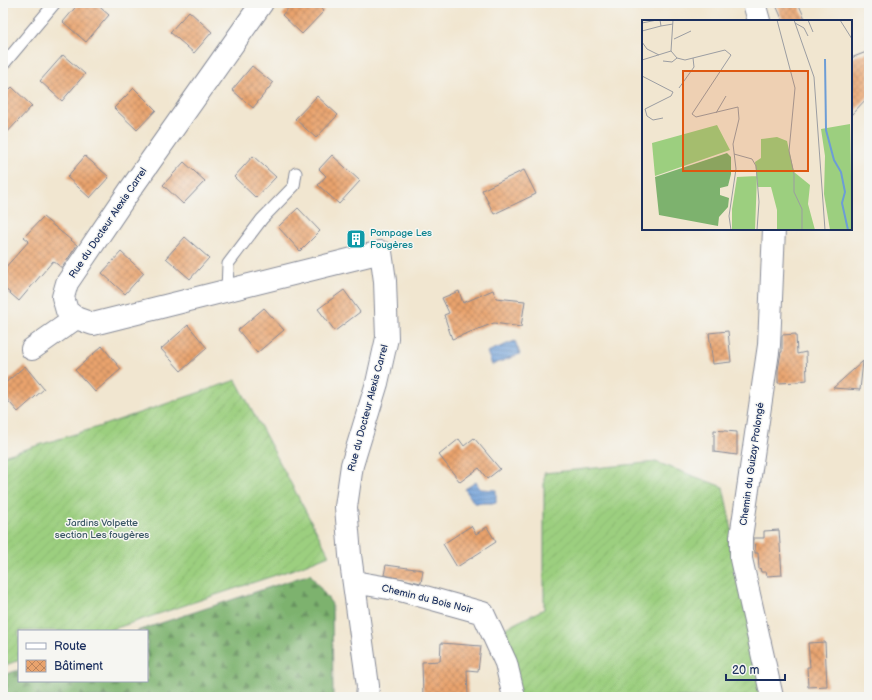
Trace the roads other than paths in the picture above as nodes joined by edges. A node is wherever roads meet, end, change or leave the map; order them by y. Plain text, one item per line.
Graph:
1 (55, 3) edge
2 (262, 3) edge
3 (754, 3) edge
4 (758, 20) edge
5 (3, 65) edge
6 (296, 173) dead end
7 (774, 230) edge
8 (227, 291) junction
9 (76, 318) junction
10 (32, 349) dead end
11 (354, 582) junction
12 (367, 697) edge
13 (514, 697) edge
14 (772, 697) edge

1 - 5 lane
2 - 9 street, Rue du Docteur Alexis Carrel
3 - 4 street
6 - 8 lane
7 - 14 street, Chemin du Guizay Prolongé
8 - 9 street, Rue du Docteur Alexis Carrel
8 - 11 street, Rue du Docteur Alexis Carrel
9 - 10 street
11 - 12 street, Rue du Docteur Alexis Carrel
11 - 13 street, Chemin du Bois Noir

